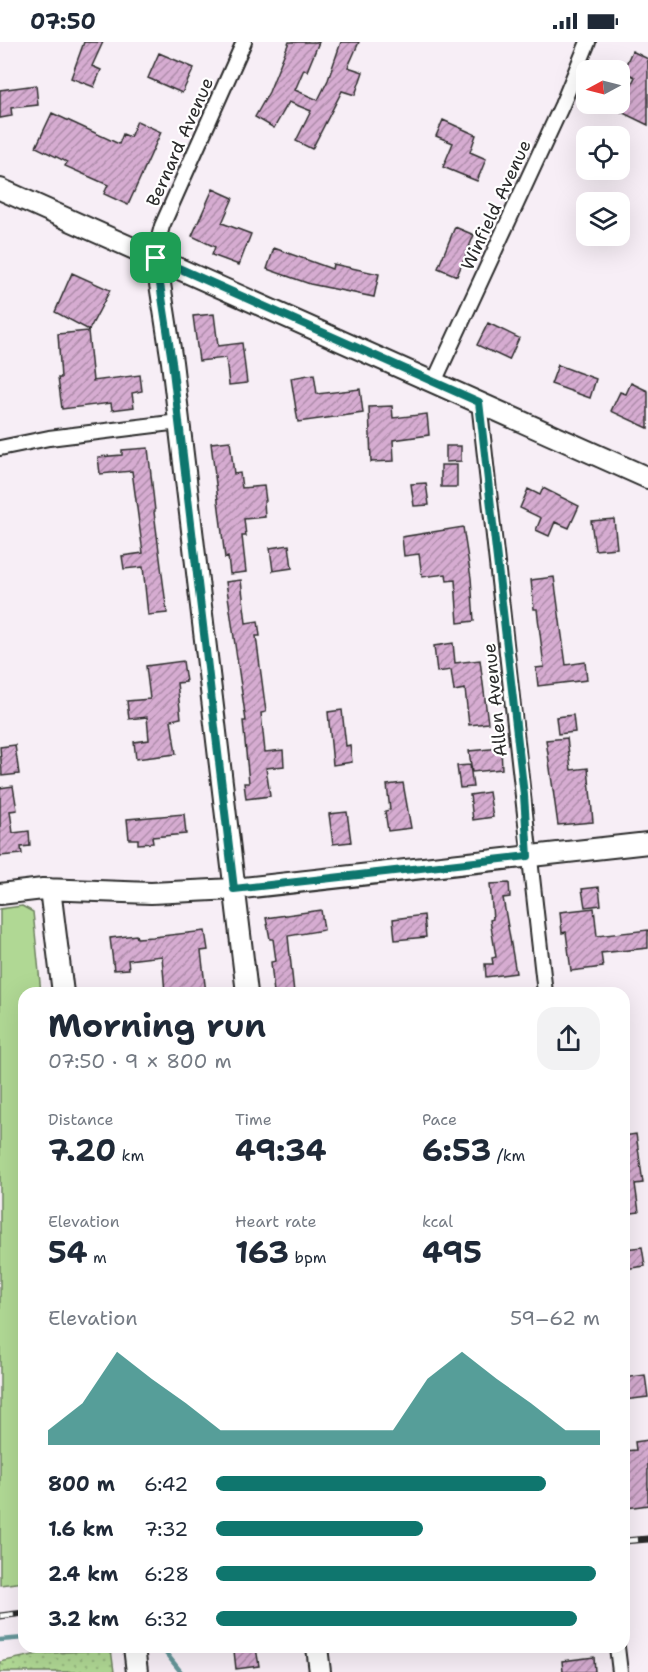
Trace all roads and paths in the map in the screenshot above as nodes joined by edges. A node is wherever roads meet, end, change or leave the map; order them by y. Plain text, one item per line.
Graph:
1 (244, 42) edge
2 (588, 42) edge
3 (0, 189) edge
4 (156, 258) junction
5 (434, 382) junction
6 (479, 402) junction
7 (179, 422) junction
8 (0, 448) edge
9 (648, 478) edge
10 (648, 843) edge
11 (528, 856) junction
12 (50, 889) junction
13 (234, 889) junction
14 (0, 894) edge
15 (62, 987) edge
16 (246, 987) edge
17 (544, 987) edge
18 (135, 1653) edge
19 (318, 1653) edge
20 (618, 1653) edge
21 (137, 1672) edge
22 (320, 1672) edge
23 (620, 1672) edge

1 - 4 street, Bernard Avenue
2 - 5 street, Winfield Avenue
3 - 4 street
4 - 5 street
4 - 7 street
5 - 6 street
6 - 9 street
6 - 11 street, Allen Avenue
7 - 8 street
7 - 13 street
10 - 11 street
11 - 13 street
11 - 17 street, Allen Avenue
12 - 13 street
12 - 14 street
12 - 15 street
13 - 16 street
18 - 21 street
19 - 22 street
20 - 23 street

